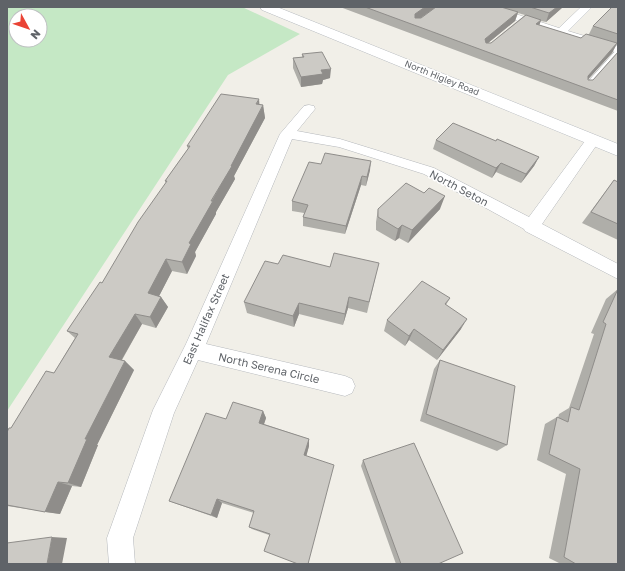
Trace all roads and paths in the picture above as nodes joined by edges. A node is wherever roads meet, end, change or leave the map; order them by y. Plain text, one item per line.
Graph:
1 (266, 7) edge
2 (484, 7) edge
3 (587, 7) edge
4 (561, 32) junction
5 (618, 50) edge
6 (586, 87) edge
7 (309, 109) dead end
8 (287, 134) junction
9 (593, 140) junction
10 (618, 150) edge
11 (531, 227) junction
12 (618, 272) edge
13 (193, 350) junction
14 (345, 386) dead end
15 (122, 564) edge

1 - 9 main road, North Higley Road
2 - 4 street
3 - 4 street
4 - 5 street
5 - 6 lane
7 - 8 street, East Halifax Street
8 - 11 street, North Seton
8 - 13 street, East Halifax Street
9 - 10 main road, North Higley Road
9 - 11 street
11 - 12 street, North Seton
13 - 14 street, North Serena Circle
13 - 15 street, East Halifax Street

